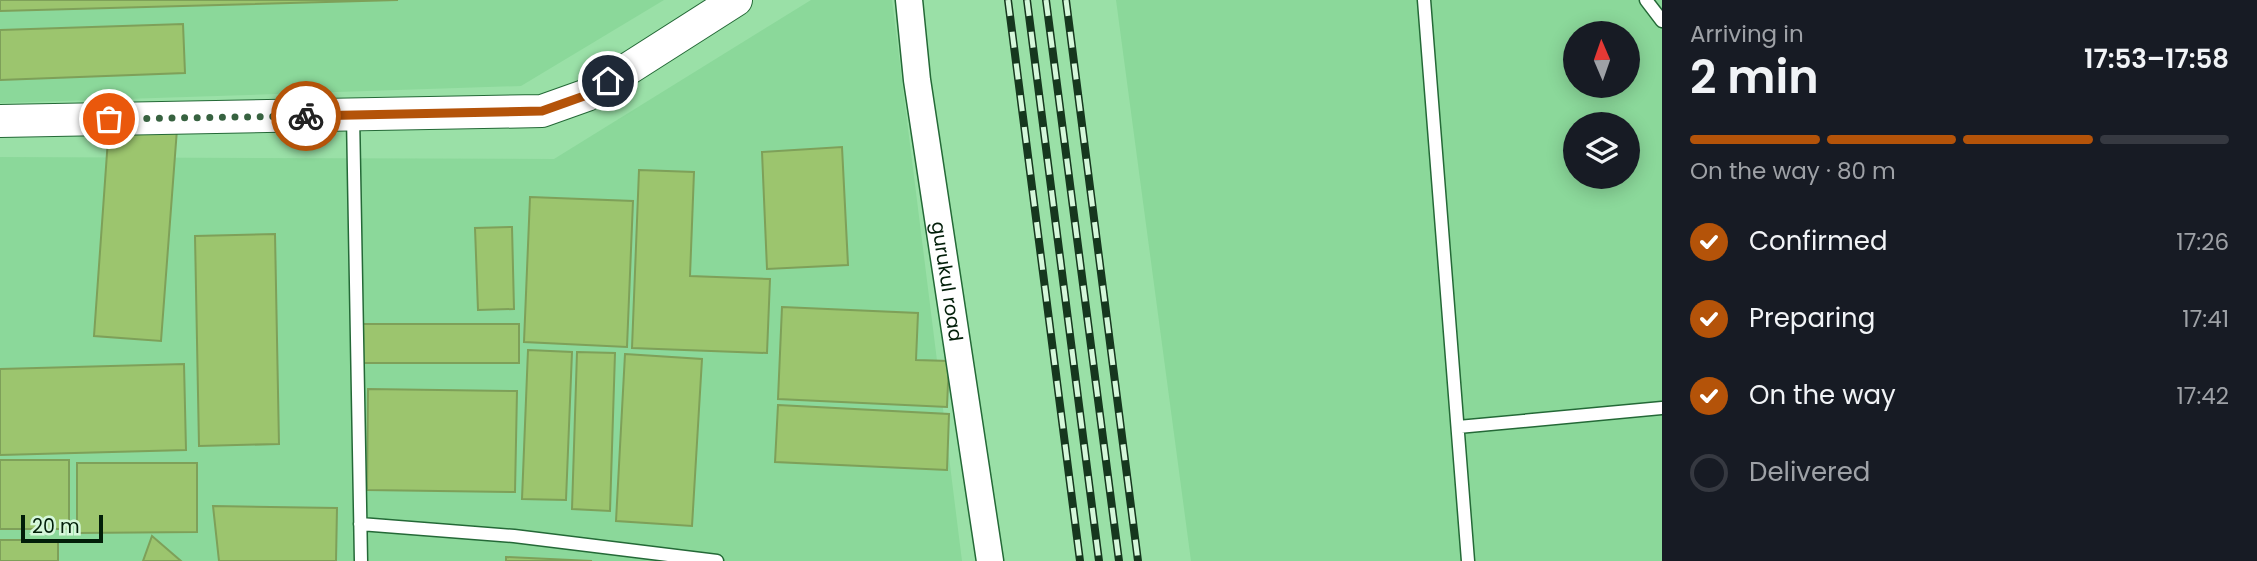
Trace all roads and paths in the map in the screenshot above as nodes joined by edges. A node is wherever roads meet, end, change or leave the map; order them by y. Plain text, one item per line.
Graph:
1 (736, 0) edge
2 (909, 0) edge
3 (1424, 0) edge
4 (1646, 0) edge
5 (1662, 21) edge
6 (353, 115) junction
7 (0, 121) edge
8 (1662, 408) edge
9 (1458, 427) junction
10 (360, 524) junction
11 (361, 561) edge
12 (717, 561) edge
13 (990, 561) edge
14 (1468, 561) edge

1 - 6 street
2 - 13 street, gurukul road
3 - 9 lane
4 - 5 lane
6 - 7 street
6 - 10 lane
8 - 9 lane
9 - 14 lane
10 - 11 lane
10 - 12 lane

